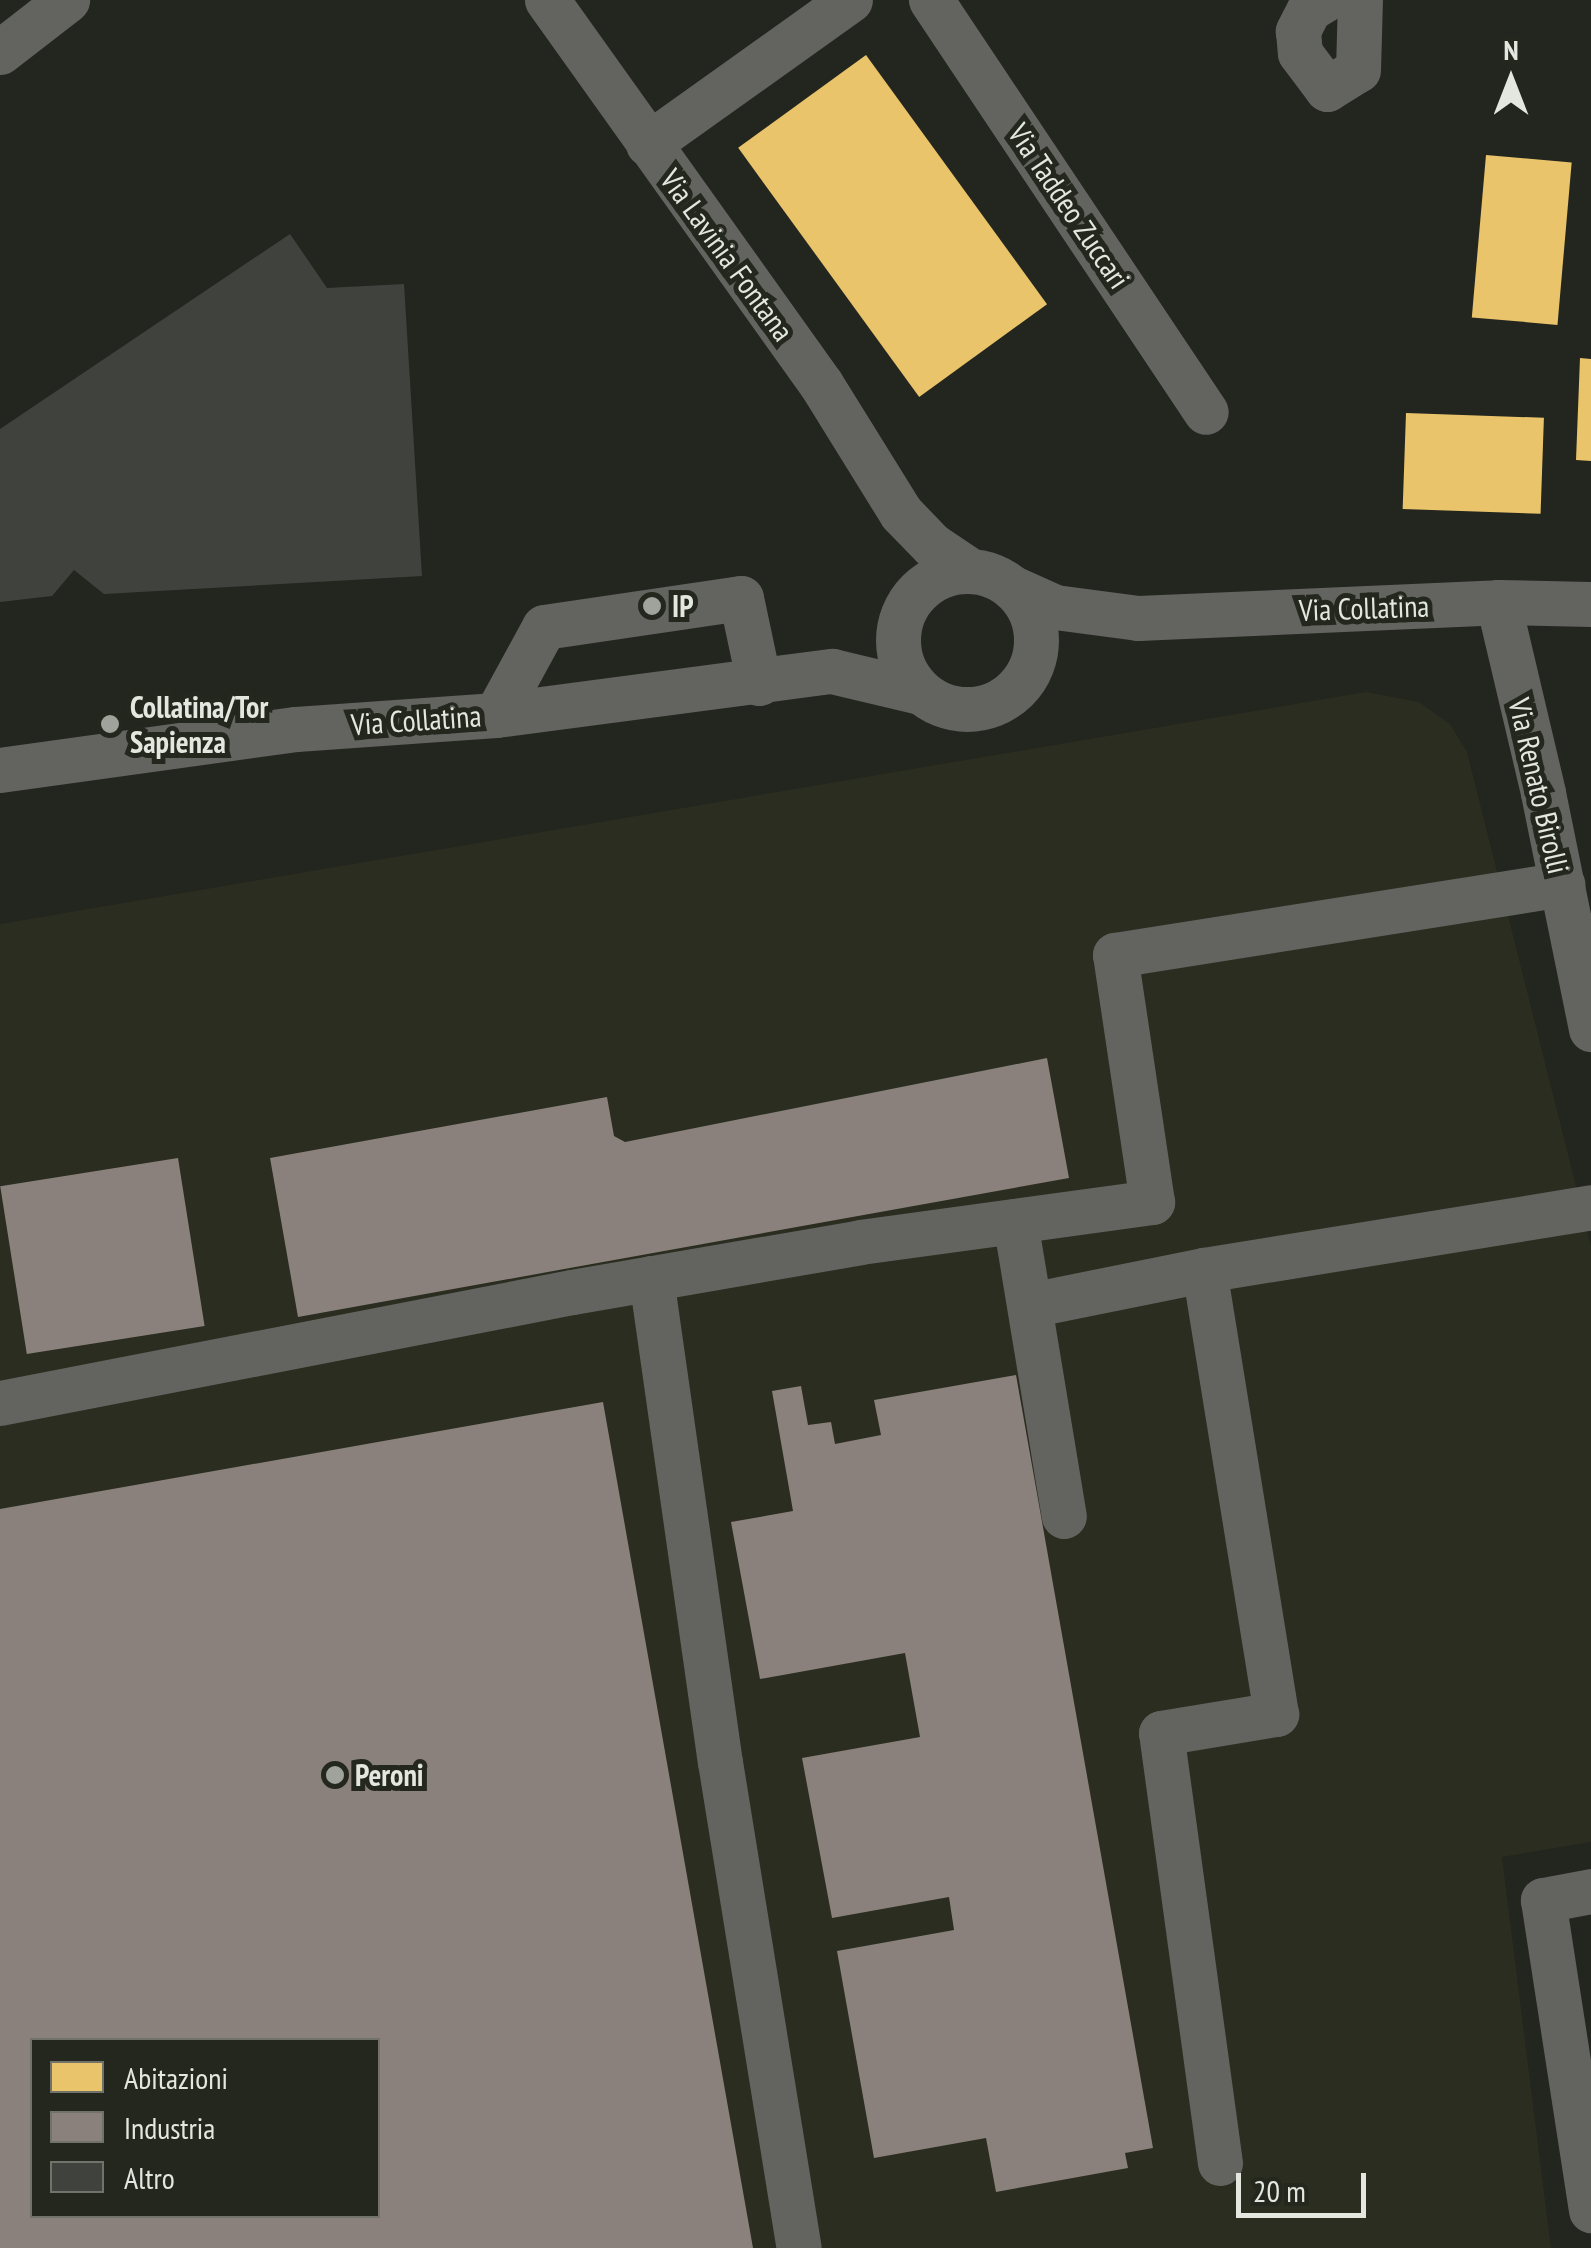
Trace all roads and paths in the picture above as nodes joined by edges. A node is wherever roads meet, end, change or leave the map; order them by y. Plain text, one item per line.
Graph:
1 (67, 0) edge
2 (547, 0) edge
3 (850, 0) edge
4 (931, 0) edge
5 (1324, 0) edge
6 (1360, 0) edge
7 (0, 52) edge
8 (648, 144) junction
9 (1206, 412) dead end
10 (902, 513) junction
11 (968, 569) junction
12 (1015, 589) junction
13 (1498, 602) junction
14 (1591, 604) edge
15 (904, 610) junction
16 (1138, 618) junction
17 (1036, 658) junction
18 (832, 671) junction
19 (760, 683) junction
20 (920, 692) junction
21 (496, 715) junction
22 (0, 770) edge
23 (1562, 884) junction
24 (1591, 1030) edge
25 (1591, 1207) edge
26 (1015, 1222) junction
27 (1204, 1270) junction
28 (651, 1278) junction
29 (1030, 1305) junction
30 (0, 1403) edge
31 (1064, 1516) dead end
32 (1591, 1892) edge
33 (1220, 2163) dead end
34 (1591, 2210) edge
35 (799, 2248) edge

1 - 7 street
2 - 8 street, Via Lavinia Fontana
3 - 8 street
4 - 9 street, Via Taddeo Zuccari
5 - 6 street
8 - 10 street, Via Lavinia Fontana
10 - 11 street, Via Lavinia Fontana
10 - 15 street, Via Lavinia Fontana
11 - 12 street
11 - 15 street
12 - 16 street, Via Collatina
12 - 17 street
13 - 14 street, Via Collatina
13 - 16 street, Via Collatina
13 - 23 street, Via Renato Birolli
15 - 18 street, Via Collatina
15 - 20 street
16 - 17 street, Via Collatina
17 - 20 street
18 - 19 street, Via Collatina
18 - 20 street, Via Collatina
19 - 21 street, Via Collatina
19 - 21 street
21 - 22 street, Via Collatina
23 - 24 street, Via Renato Birolli
23 - 26 street
25 - 27 street
26 - 28 street
26 - 29 street
27 - 29 street
27 - 33 street
28 - 30 street
28 - 35 street
29 - 31 street
32 - 34 street

